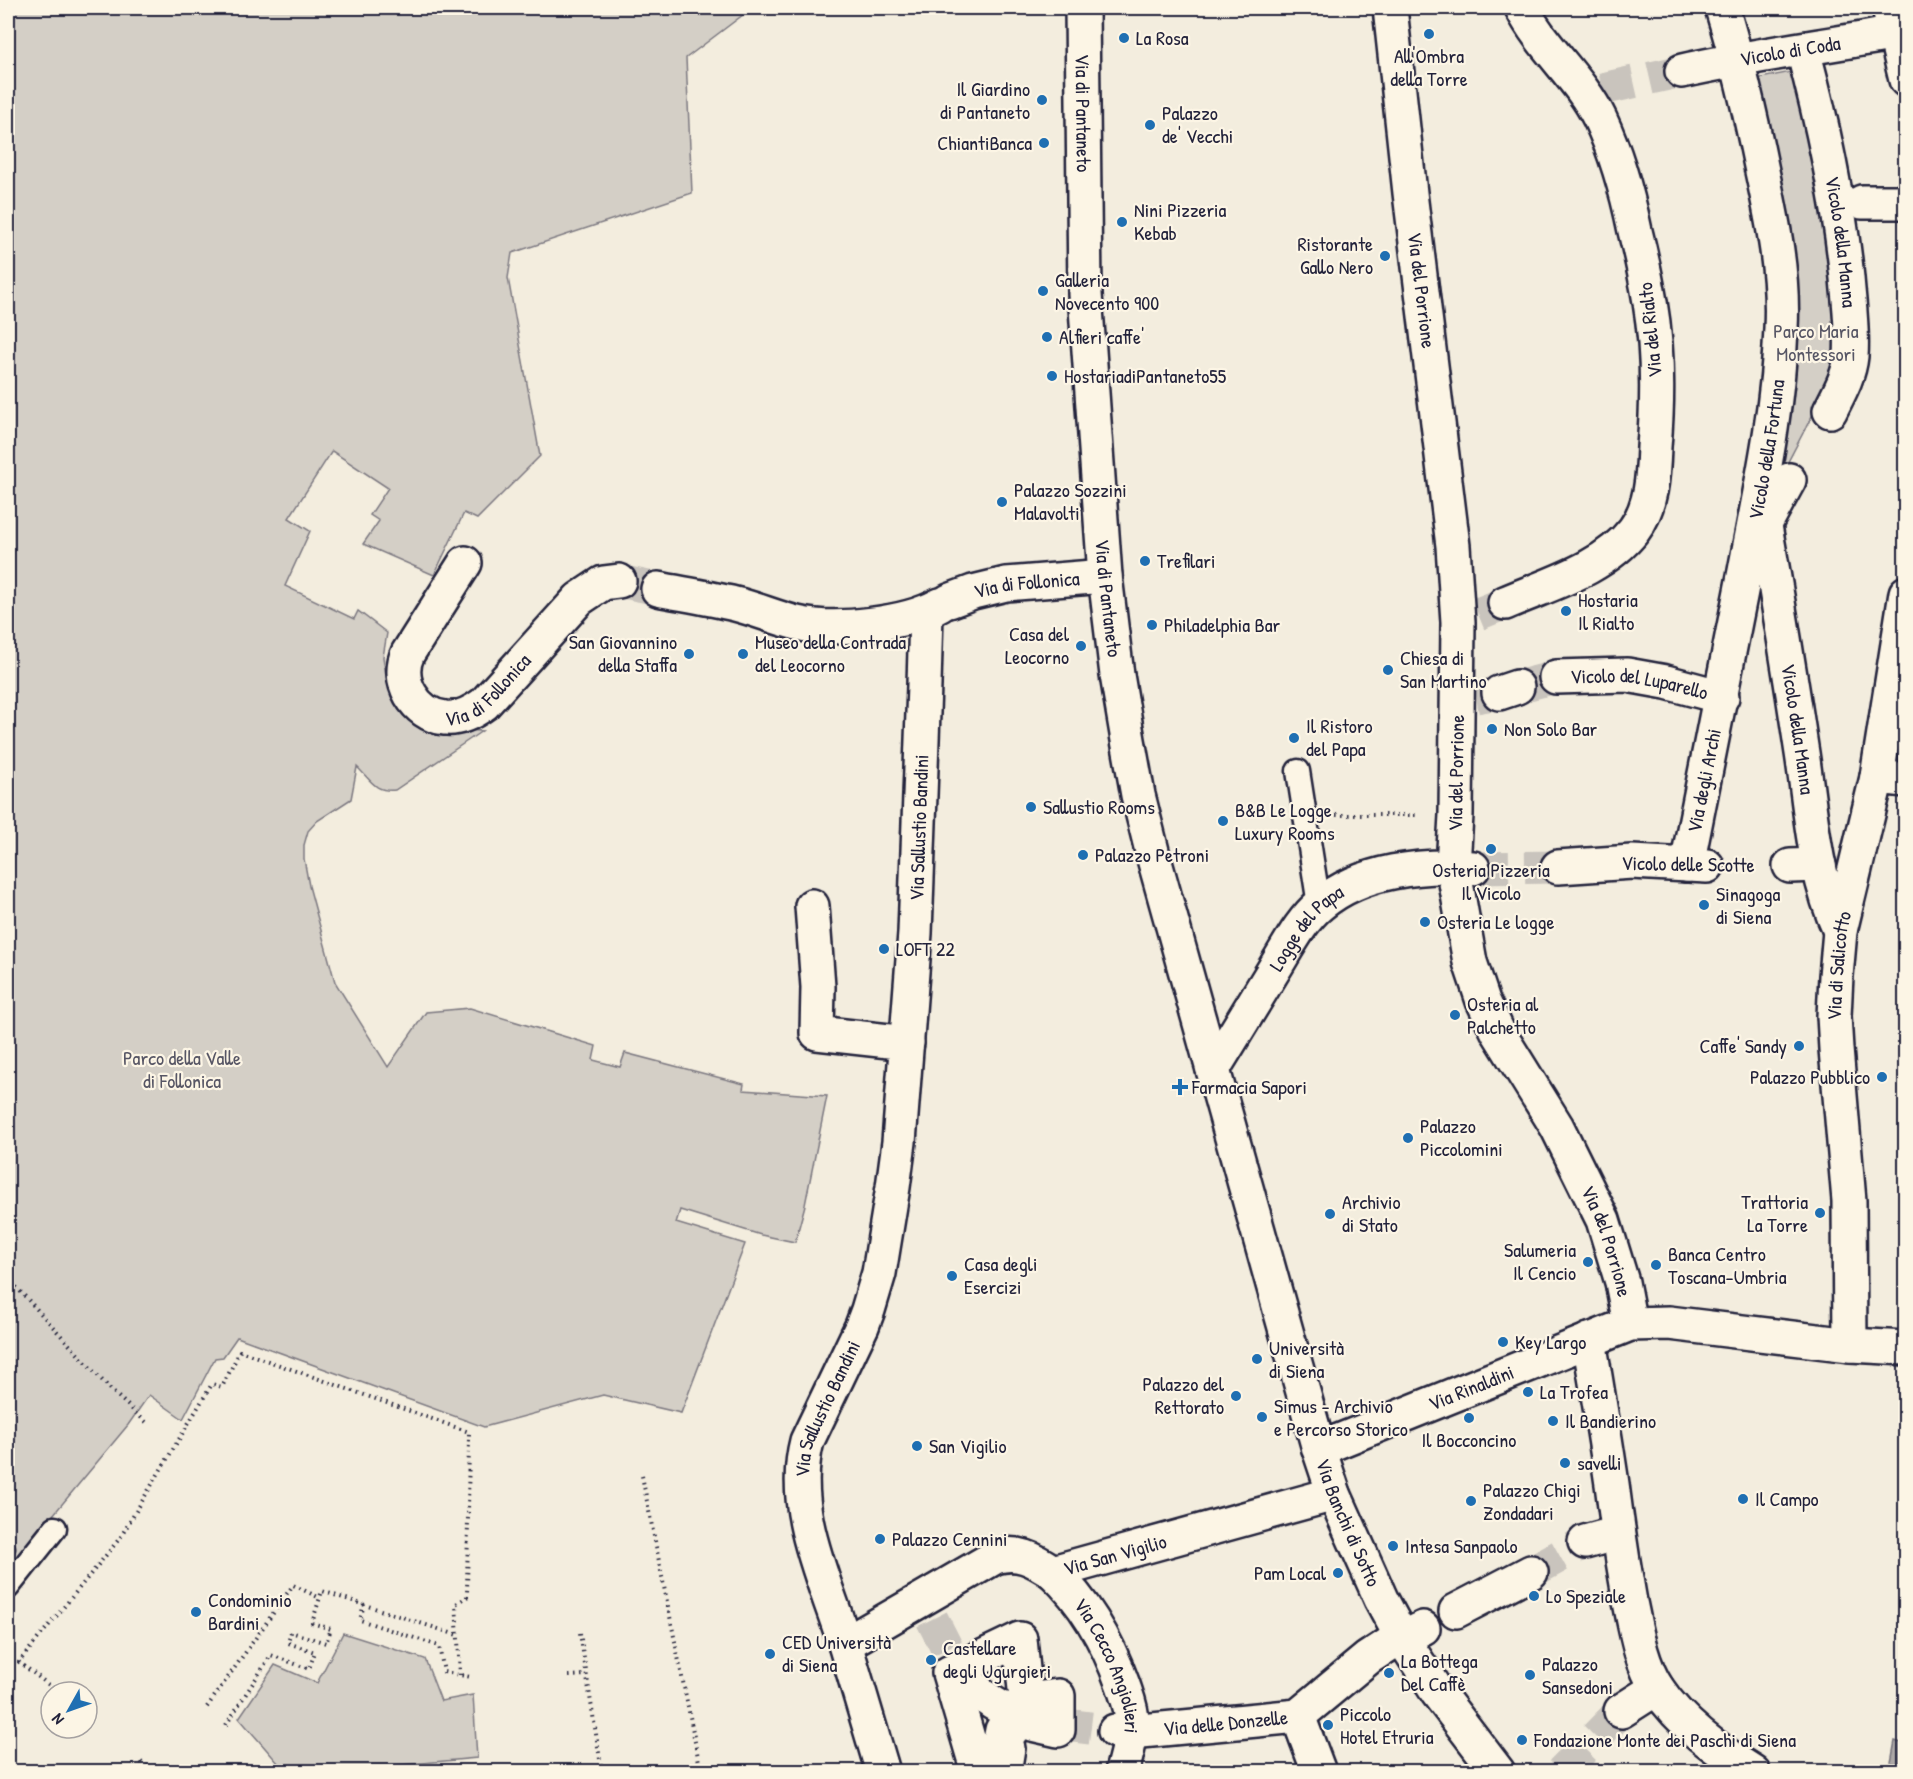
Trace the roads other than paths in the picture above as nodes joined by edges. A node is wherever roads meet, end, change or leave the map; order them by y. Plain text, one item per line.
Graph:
1 (1082, 8) edge
2 (1390, 8) edge
3 (1522, 8) edge
4 (1722, 8) edge
5 (1893, 20) edge
6 (1803, 50) junction
7 (1737, 59) junction
8 (1682, 71) tunnel mouth
9 (1905, 80) edge
10 (1862, 202) dead end
11 (1905, 202) edge
12 (1830, 411) dead end
13 (1789, 480) dead end
14 (1762, 509) junction
15 (465, 563) dead end
16 (1105, 576) junction
17 (619, 580) tunnel mouth
18 (658, 589) tunnel mouth
19 (1905, 594) edge
20 (938, 607) junction
21 (1480, 613) junction
22 (1556, 677) tunnel mouth
23 (1722, 697) junction
24 (1298, 771) dead end
25 (1891, 778) edge
26 (1697, 866) joint
27 (1465, 867) junction
28 (1558, 867) tunnel mouth
29 (1319, 905) junction
30 (812, 906) dead end
31 (1839, 931) junction
32 (907, 1043) junction
33 (1213, 1069) junction
34 (1630, 1324) junction
35 (1589, 1340) junction
36 (1850, 1345) junction
37 (1905, 1348) edge
38 (1320, 1449) junction
39 (1334, 1494) junction
40 (55, 1528) dead end
41 (1618, 1533) junction
42 (1585, 1542) tunnel mouth
43 (1053, 1572) junction
44 (1531, 1572) tunnel mouth
45 (8, 1587) edge
46 (1456, 1611) dead end
47 (1412, 1633) junction
48 (845, 1644) junction
49 (958, 1670) junction
50 (1657, 1688) junction
51 (1622, 1711) tunnel mouth
52 (1298, 1716) junction
53 (1058, 1724) junction
54 (1123, 1731) junction
55 (883, 1772) edge
56 (978, 1772) edge
57 (1004, 1772) edge
58 (1122, 1772) edge
59 (1319, 1772) edge
60 (1498, 1772) edge
61 (1753, 1772) edge

1 - 16 street, Via di Pantaneto
2 - 21 street, Via del Porrione
3 - 21 street, Via del Rialto
4 - 7 street, Vicolo della Fortuna
5 - 6 street, Vicolo di Coda
5 - 9 street
6 - 7 street, Vicolo di Coda
6 - 12 street, Vicolo della Manna
7 - 8 street, Vicolo di Coda
7 - 14 street, Vicolo della Fortuna
10 - 11 street
13 - 14 street
14 - 23 street, Vicolo della Fortuna
14 - 31 street, Vicolo della Manna
15 - 17 street, Via di Follonica
16 - 20 street, Via di Follonica
16 - 33 street, Via di Pantaneto
18 - 20 street, Via di Follonica
19 - 25 street, Via di Salicotto
20 - 32 street, Via Sallustio Bandini
21 - 27 street, Via del Porrione
22 - 23 street, Vicolo del Luparello
23 - 26 street, Via degli Archi
24 - 29 lane
25 - 31 street, Via di Salicotto
26 - 28 street, Vicolo delle Scotte
27 - 29 street, Logge del Papa
27 - 34 street, Via del Porrione
29 - 33 street, Logge del Papa
30 - 32 street
31 - 36 street, Via di Salicotto
32 - 48 street, Via Sallustio Bandini
33 - 38 street, Via Banchi di Sotto
34 - 35 street
34 - 36 street
35 - 38 street, Via Rinaldini
35 - 41 street
36 - 37 street
38 - 39 street, Via Banchi di Sotto
39 - 43 street, Via San Vigilio
39 - 47 street, Via Banchi di Sotto
40 - 45 lane
41 - 42 street
41 - 50 street
43 - 48 street, Via San Vigilio
43 - 54 street, Via Cecco Angiolieri
44 - 46 street
47 - 52 street, Via delle Donzelle
47 - 60 street, Via Banchi di Sotto
48 - 55 street, Via Sallustio Bandini
49 - 53 street
49 - 53 street
49 - 56 street
50 - 51 street
50 - 61 street
52 - 54 street, Via delle Donzelle
52 - 59 street
53 - 57 street
54 - 58 street, Via Cecco Angiolieri

